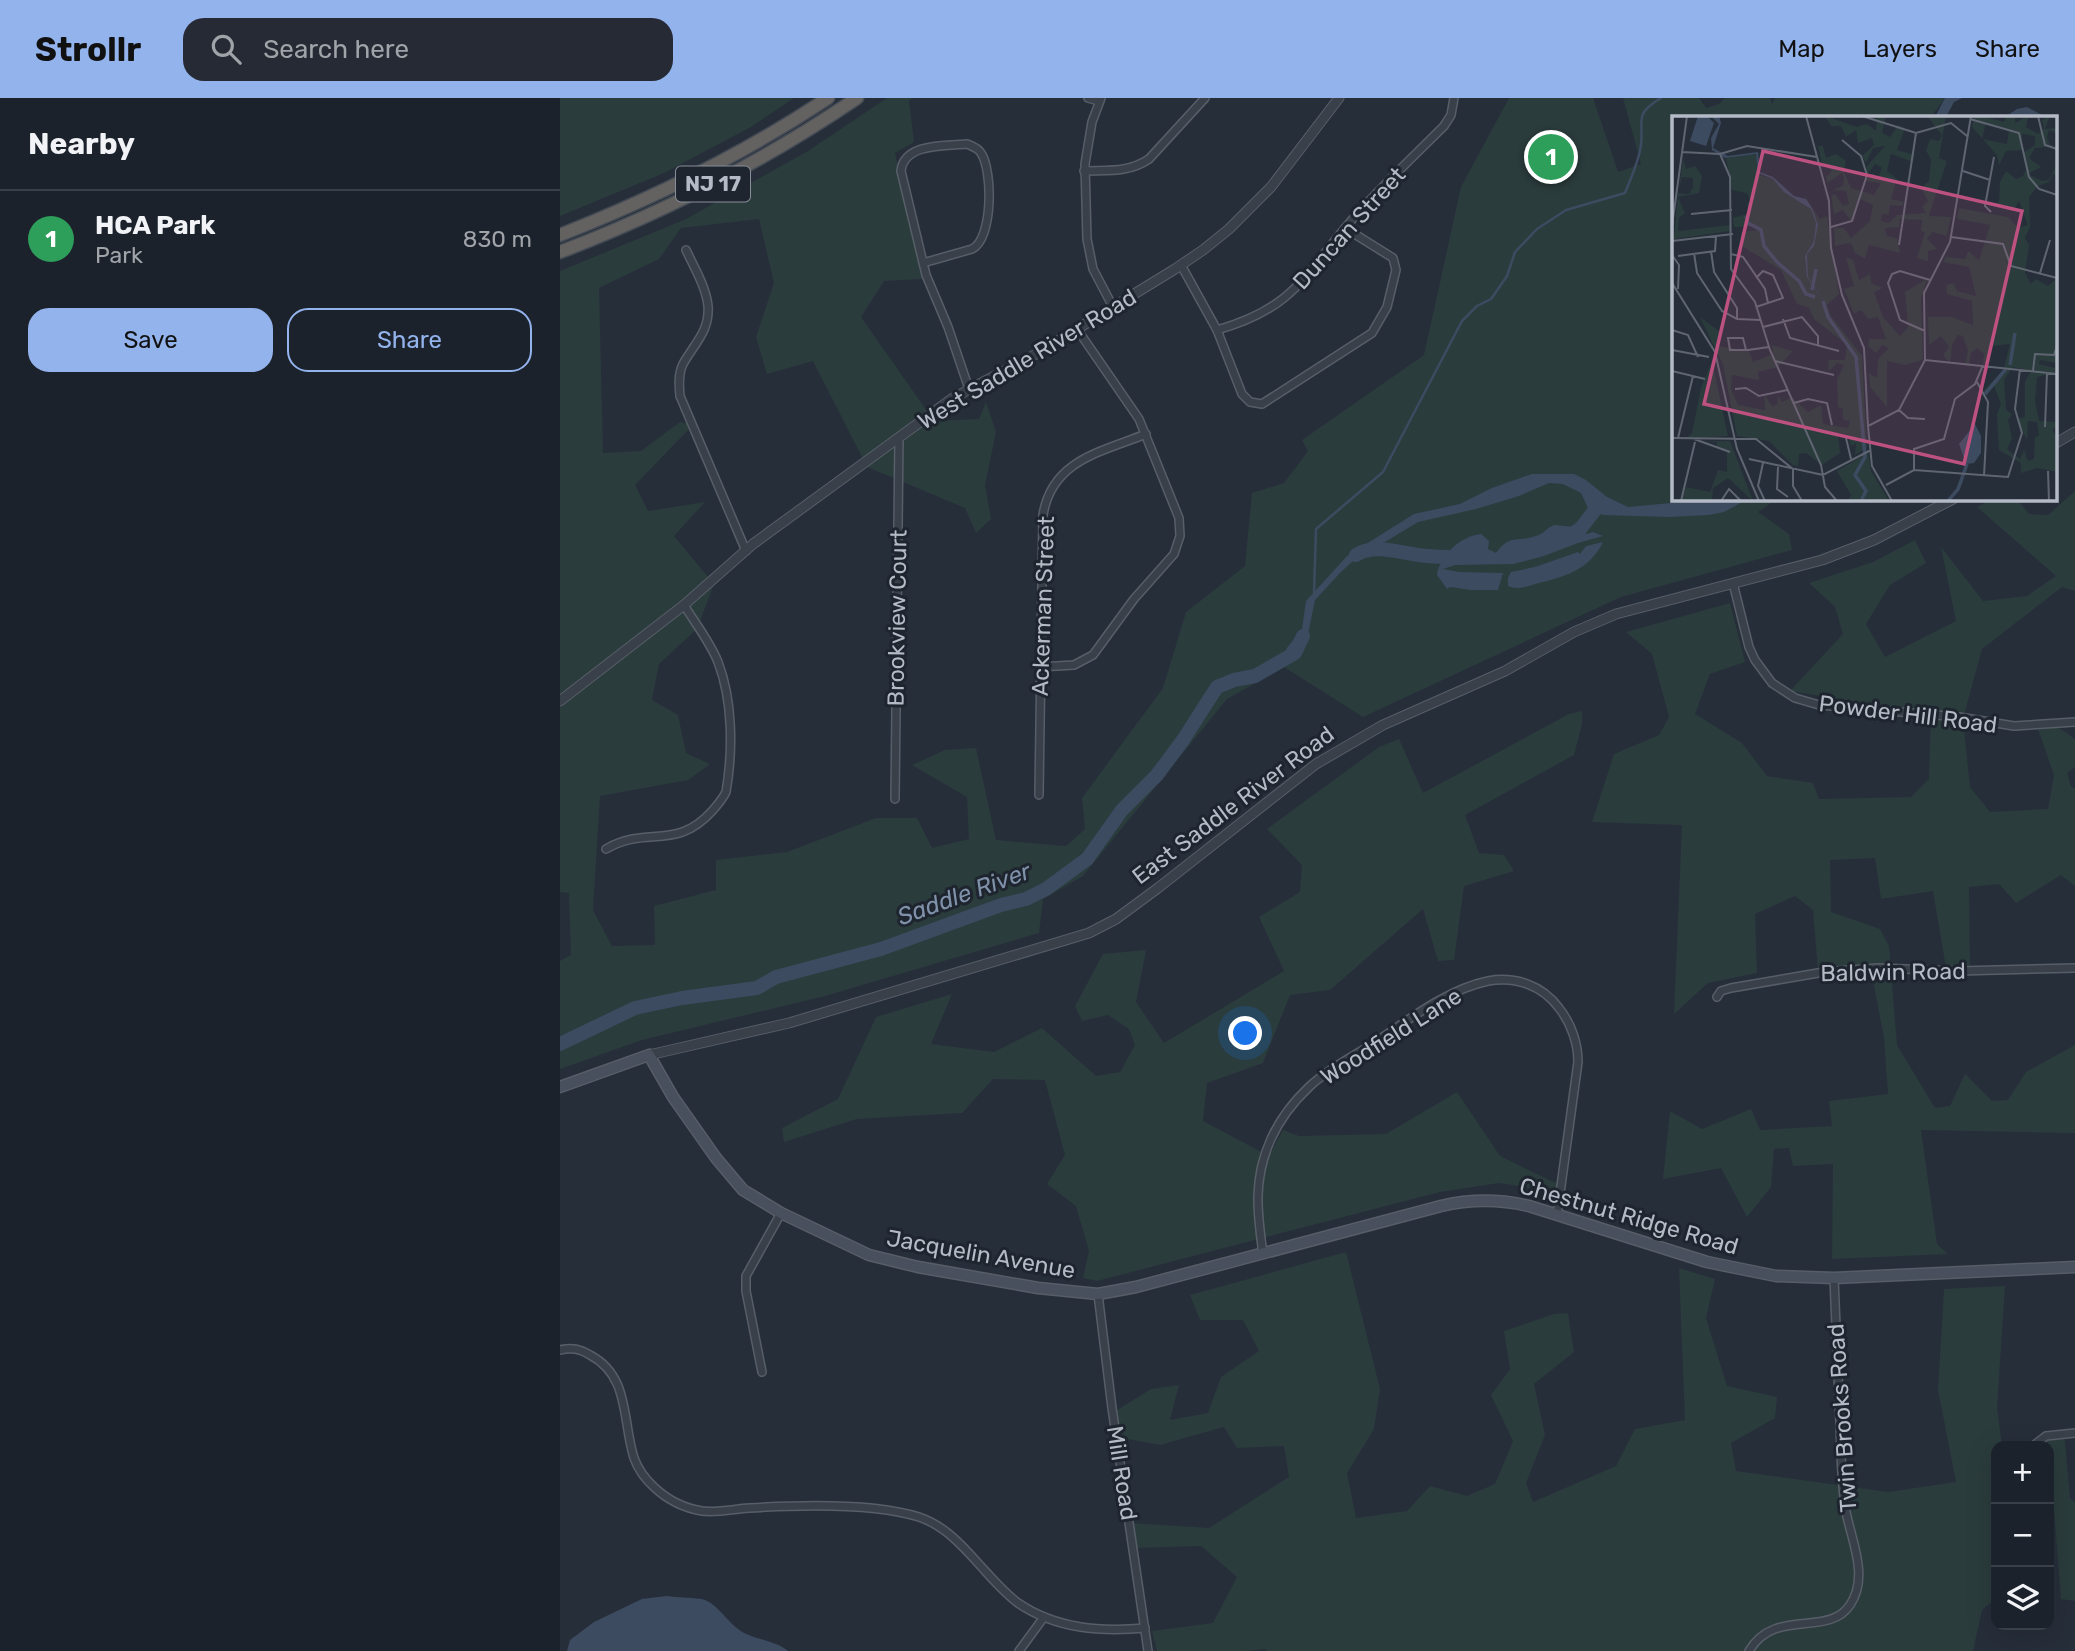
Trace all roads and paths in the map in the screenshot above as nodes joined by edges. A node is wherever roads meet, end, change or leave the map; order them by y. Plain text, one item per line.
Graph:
1 (828, 98) edge
2 (857, 98) edge
3 (1088, 98) edge
4 (1205, 98) edge
5 (1339, 98) edge
6 (1454, 98) edge
7 (1100, 100) edge
8 (1084, 171) junction
9 (1345, 228) junction
10 (560, 235) edge
11 (686, 250) dead end
12 (560, 252) edge
13 (923, 263) junction
14 (1181, 265) junction
15 (1113, 307) junction
16 (1077, 329) junction
17 (1217, 330) junction
18 (969, 389) junction
19 (2075, 432) edge
20 (1146, 434) junction
21 (899, 437) junction
22 (2058, 442) edge
23 (1951, 500) edge
24 (746, 551) junction
25 (1733, 583) junction
26 (684, 605) junction
27 (1040, 667) junction
28 (560, 701) edge
29 (2075, 722) edge
30 (1039, 795) dead end
31 (895, 799) dead end
32 (606, 849) dead end
33 (2075, 968) edge
34 (1717, 997) dead end
35 (649, 1055) junction
36 (560, 1087) edge
37 (781, 1213) junction
38 (1558, 1215) junction
39 (1263, 1254) junction
40 (2075, 1267) edge
41 (1834, 1278) junction
42 (1098, 1294) junction
43 (560, 1350) edge
44 (762, 1371) dead end
45 (2075, 1433) edge
46 (2040, 1441) edge
47 (1044, 1617) junction
48 (1145, 1628) junction
49 (1019, 1651) edge
50 (1148, 1651) edge
51 (1749, 1651) edge

1 - 10 highway, NJ 17
2 - 12 highway, NJ 17
3 - 7 street
4 - 8 street
5 - 14 street, West Saddle River Road
6 - 9 street, Duncan Street
7 - 8 street
8 - 15 street
9 - 17 street, Duncan Street
9 - 17 street
11 - 24 street
13 - 13 street
13 - 18 street
14 - 15 street, West Saddle River Road
14 - 17 street
15 - 16 street, West Saddle River Road
16 - 18 street, West Saddle River Road
16 - 20 street
18 - 21 street, West Saddle River Road
19 - 22 street
20 - 27 street, Ackerman Street
20 - 27 street
21 - 24 street, West Saddle River Road
21 - 31 street, Brookview Court
23 - 25 street, East Saddle River Road
24 - 26 street, West Saddle River Road
25 - 29 street, Powder Hill Road
25 - 35 street, East Saddle River Road
26 - 28 street, West Saddle River Road
26 - 32 street
27 - 30 street, Ackerman Street
33 - 34 street, Baldwin Road
35 - 36 main road, East Saddle River Road
35 - 37 main road, Jacquelin Avenue
37 - 42 main road, Jacquelin Avenue
37 - 44 street
38 - 39 main road, Chestnut Ridge Road
38 - 39 street, Woodfield Lane
38 - 41 main road, Chestnut Ridge Road
39 - 42 main road, Chestnut Ridge Road
40 - 41 main road, Chestnut Ridge Road
41 - 51 street, Twin Brooks Road
42 - 48 street, Mill Road
43 - 47 street
45 - 46 street
47 - 48 street
47 - 49 street
48 - 50 street, Mill Road

